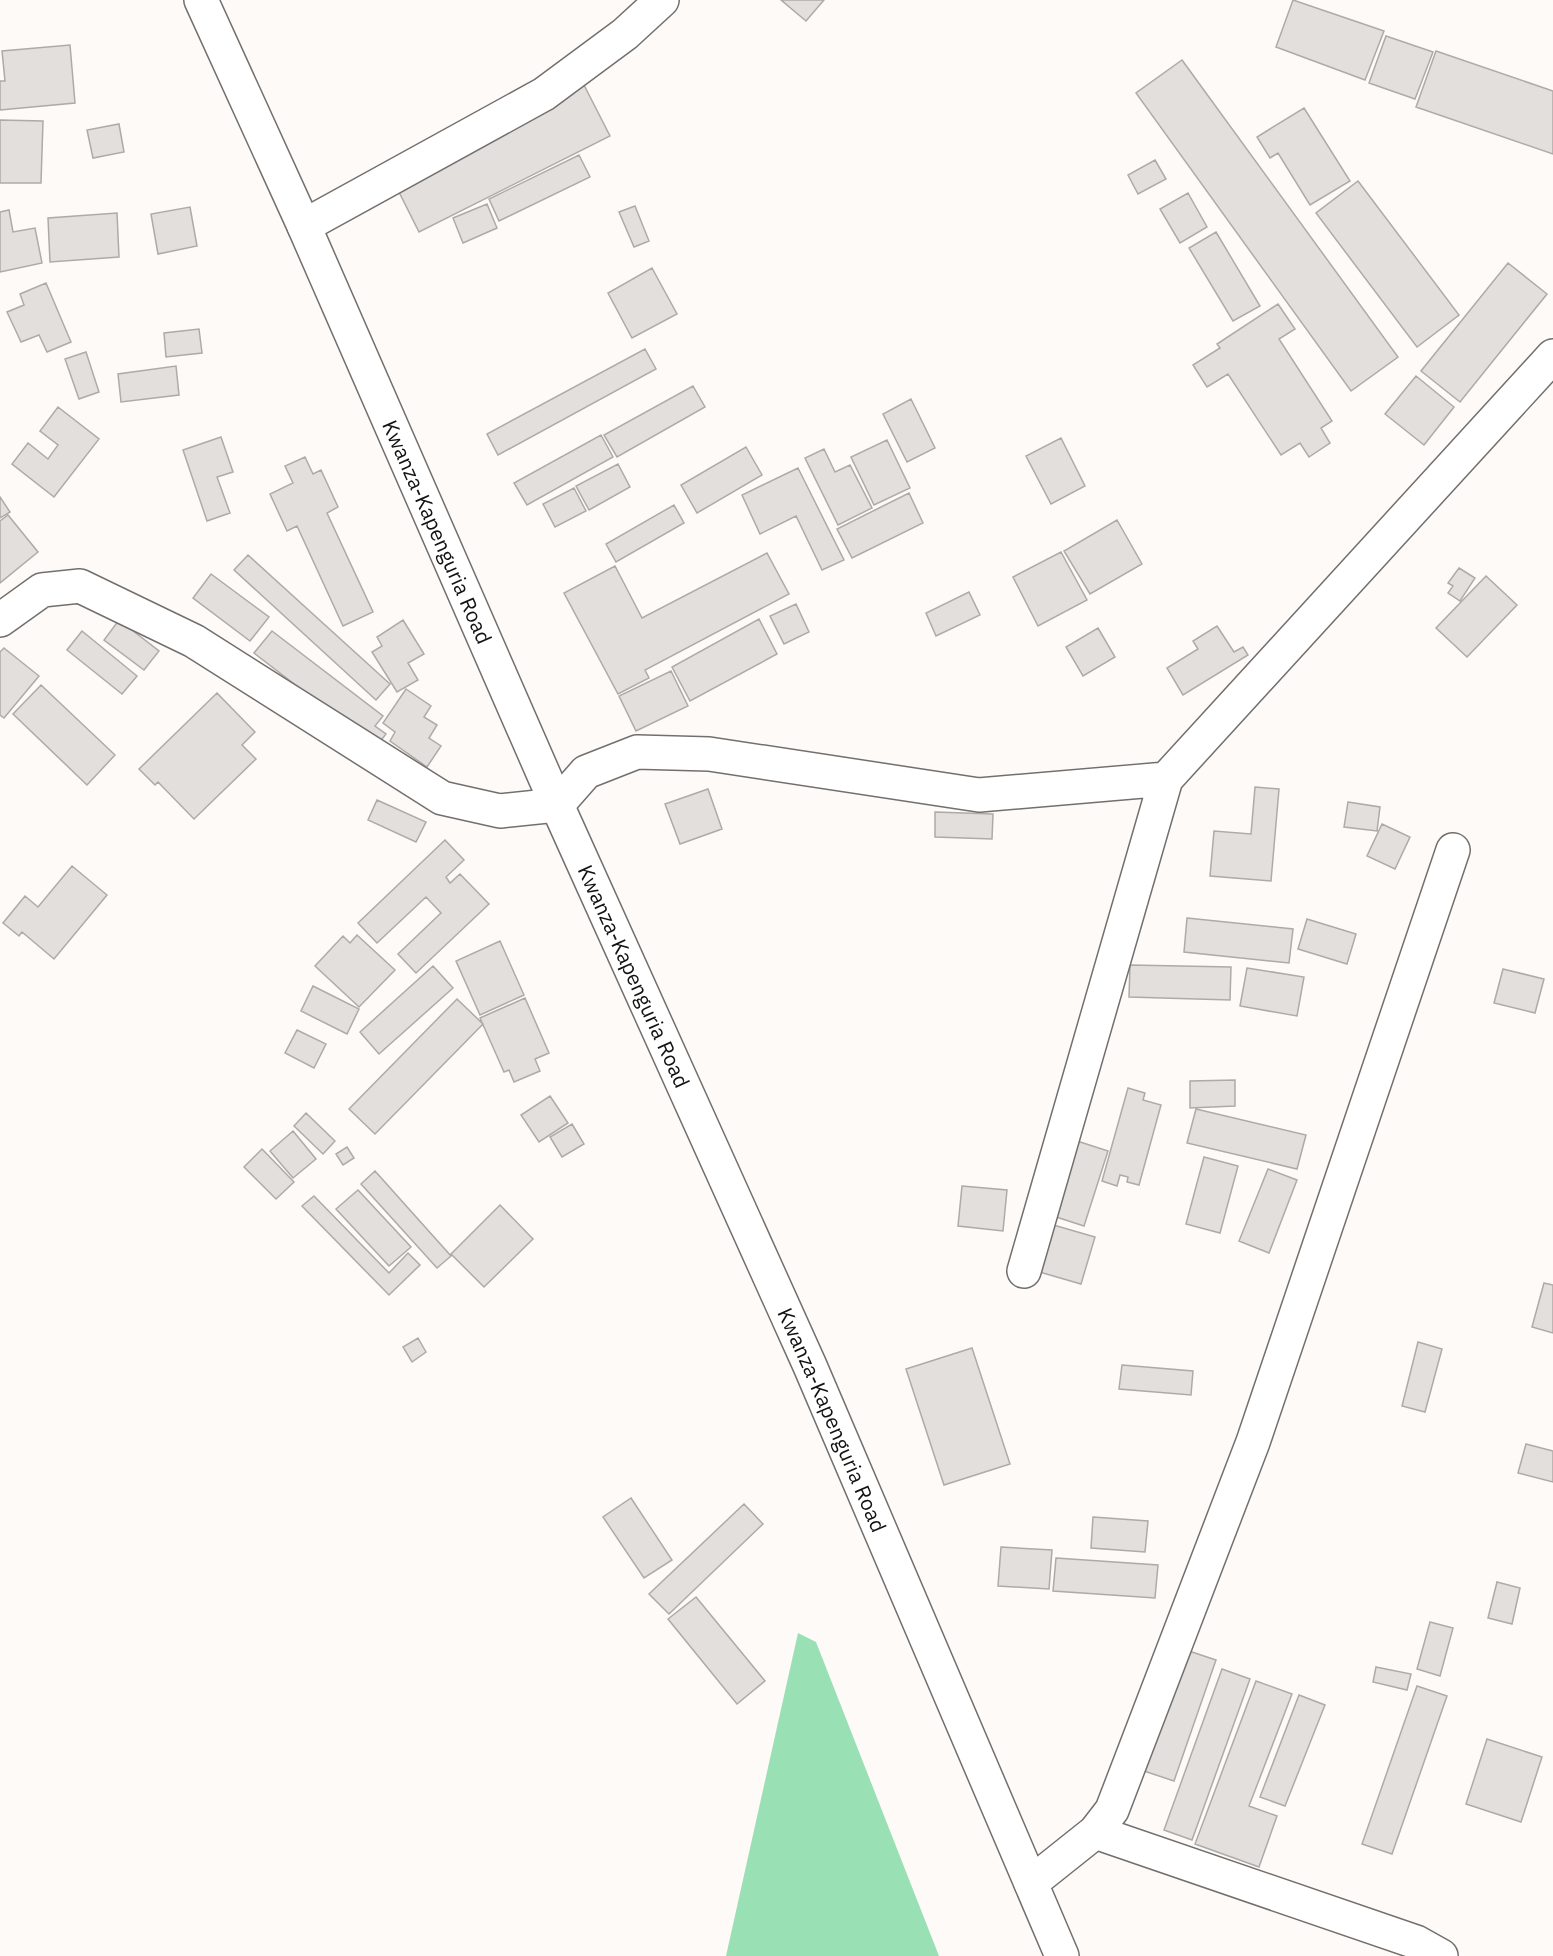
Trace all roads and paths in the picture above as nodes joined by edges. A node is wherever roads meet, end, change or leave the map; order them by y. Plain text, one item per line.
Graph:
1 (201, 0) edge
2 (662, 0) edge
3 (304, 226) junction
4 (1553, 356) edge
5 (0, 620) edge
6 (1166, 779) junction
7 (557, 805) junction
8 (1452, 850) dead end
9 (1024, 1271) dead end
10 (1095, 1832) junction
11 (1031, 1883) junction
12 (1062, 1956) edge
13 (1441, 1956) edge

1 - 3 street, Kwanza-Kapenguria Road
2 - 3 street
3 - 7 street, Kwanza-Kapenguria Road
4 - 6 street
5 - 7 street
6 - 7 street
6 - 9 street
7 - 11 street, Kwanza-Kapenguria Road
8 - 10 street
10 - 11 street
10 - 13 street
11 - 12 street, Kwanza-Kapenguria Road

